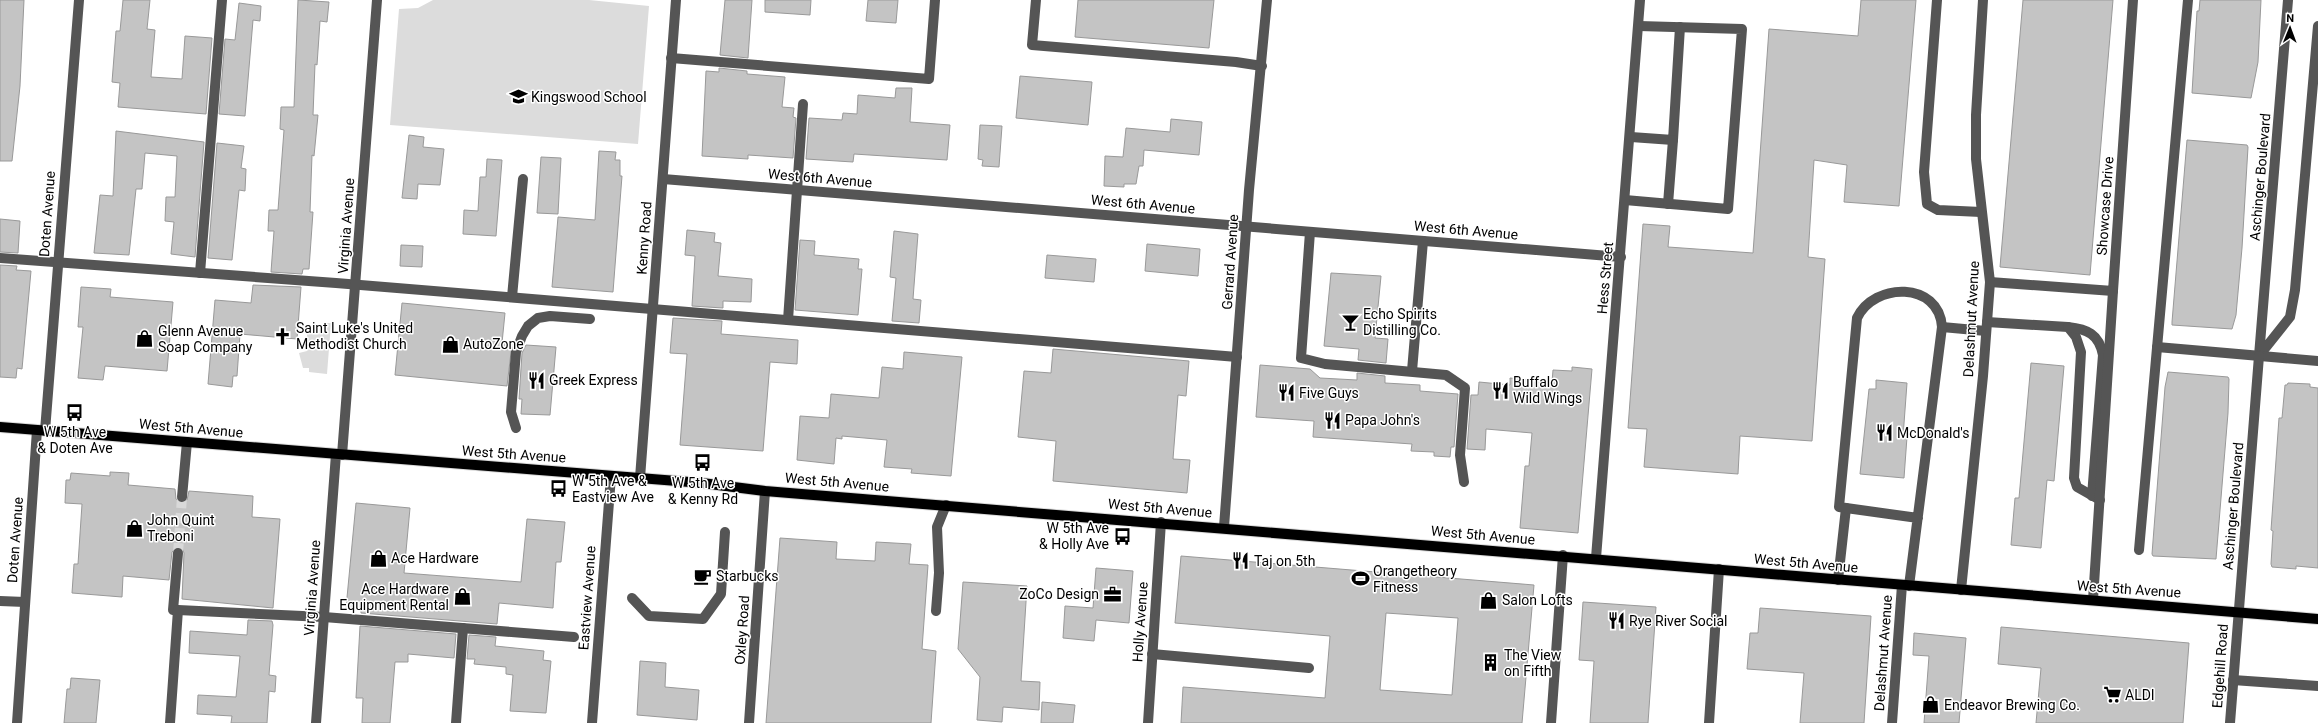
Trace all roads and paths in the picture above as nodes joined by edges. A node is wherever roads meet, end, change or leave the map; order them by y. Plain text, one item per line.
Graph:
1 (79, 0) edge
2 (222, 0) edge
3 (377, 0) edge
4 (676, 0) edge
5 (935, 0) edge
6 (1036, 0) edge
7 (1267, 0) edge
8 (1640, 0) edge
9 (1937, 0) edge
10 (1983, 0) edge
11 (2133, 0) edge
12 (2188, 0) edge
13 (2288, 0) edge
14 (1639, 26) junction
15 (2318, 26) edge
16 (1680, 27) junction
17 (671, 58) junction
18 (1262, 66) junction
19 (803, 104) dead end
20 (2314, 124) edge
21 (1631, 136) junction
22 (1673, 140) junction
23 (523, 179) dead end
24 (663, 179) junction
25 (798, 190) junction
26 (1626, 200) junction
27 (1668, 204) junction
28 (1982, 212) junction
29 (1247, 226) junction
30 (1310, 232) junction
31 (1423, 241) junction
32 (1621, 257) junction
33 (0, 258) edge
34 (58, 263) junction
35 (200, 273) junction
36 (1990, 282) junction
37 (355, 284) junction
38 (2113, 290) junction
39 (512, 297) junction
40 (653, 309) junction
41 (590, 319) dead end
42 (788, 320) junction
43 (1986, 326) junction
44 (1942, 327) junction
45 (2068, 327) junction
46 (2157, 347) junction
47 (2259, 356) junction
48 (1237, 357) junction
49 (2318, 361) edge
50 (1412, 371) junction
51 (0, 427) edge
52 (516, 428) dead end
53 (41, 430) junction
54 (187, 442) junction
55 (339, 454) junction
56 (611, 476) junction
57 (640, 478) junction
58 (1464, 482) dead end
59 (765, 490) junction
60 (182, 497) tunnel mouth
61 (2096, 498) junction
62 (946, 505) junction
63 (1846, 508) junction
64 (1918, 518) junction
65 (1161, 522) junction
66 (1224, 527) junction
67 (725, 532) dead end
68 (2139, 550) dead end
69 (178, 553) tunnel mouth
70 (1563, 555) junction
71 (1596, 558) junction
72 (1719, 569) junction
73 (1838, 580) junction
74 (1906, 585) junction
75 (1962, 590) junction
76 (632, 598) dead end
77 (2092, 600) junction
78 (0, 601) edge
79 (25, 602) junction
80 (173, 610) dead end
81 (936, 611) dead end
82 (2238, 612) junction
83 (324, 617) junction
84 (2318, 619) edge
85 (463, 628) junction
86 (574, 637) dead end
87 (1152, 654) junction
88 (1309, 668) dead end
89 (2233, 680) junction
90 (2318, 686) edge
91 (17, 723) edge
92 (170, 723) edge
93 (316, 723) edge
94 (456, 723) edge
95 (592, 723) edge
96 (749, 723) edge
97 (1148, 723) edge
98 (1551, 723) edge
99 (1709, 723) edge
100 (1892, 723) edge
101 (2230, 723) edge

1 - 34 street, Doten Avenue
2 - 35 street
3 - 37 street, Virginia Avenue
4 - 17 street, Kenny Road
5 - 17 street
6 - 18 street
7 - 18 street, Gerrard Avenue
8 - 14 street, Hess Street
9 - 28 street
10 - 28 street, Delashmut Avenue
11 - 38 street, Showcase Drive
12 - 46 street
13 - 47 street, Aschinger Boulevard
14 - 16 street
14 - 21 street, Hess Street
15 - 20 street
16 - 22 street
16 - 27 street
17 - 24 street, Kenny Road
18 - 29 street, Gerrard Avenue
19 - 25 street
20 - 47 street
21 - 22 street
21 - 26 street, Hess Street
22 - 27 street
23 - 39 street
24 - 25 street, West 6th Avenue
24 - 40 street, Kenny Road
25 - 29 street, West 6th Avenue
25 - 42 street
26 - 27 street
26 - 32 street, Hess Street
28 - 36 street, Delashmut Avenue
29 - 30 street, West 6th Avenue
29 - 48 street, Gerrard Avenue
30 - 31 street, West 6th Avenue
30 - 50 street
31 - 32 street, West 6th Avenue
31 - 50 street
32 - 71 street, Hess Street
33 - 34 street
34 - 35 street
34 - 53 street, Doten Avenue
35 - 37 street
36 - 38 street
36 - 43 street, Delashmut Avenue
37 - 39 street
37 - 55 street, Virginia Avenue
38 - 61 street, Showcase Drive
39 - 40 street
40 - 42 street
40 - 57 street, Kenny Road
41 - 52 street
42 - 48 street
43 - 44 street
43 - 45 street
43 - 75 street, Delashmut Avenue
44 - 63 street
44 - 64 street, Delashmut Avenue
45 - 61 street
45 - 61 street
46 - 47 street
46 - 68 street
47 - 49 street
47 - 82 street, Aschinger Boulevard
48 - 66 street, Gerrard Avenue
50 - 58 street
51 - 53 main road, West 5th Avenue
53 - 54 main road, West 5th Avenue
53 - 79 street, Doten Avenue
54 - 55 main road, West 5th Avenue
54 - 60 street
55 - 56 main road, West 5th Avenue
55 - 83 street, Virginia Avenue
56 - 57 main road, West 5th Avenue
56 - 95 street, Eastview Avenue
57 - 59 main road, West 5th Avenue
59 - 62 main road, West 5th Avenue
59 - 96 street, Oxley Road
61 - 77 street
62 - 65 main road, West 5th Avenue
62 - 81 street
63 - 64 street
63 - 73 street
64 - 74 street, Delashmut Avenue
65 - 66 main road, West 5th Avenue
65 - 87 street, Holly Avenue
66 - 70 main road, West 5th Avenue
67 - 76 street
69 - 80 street
70 - 71 main road, West 5th Avenue
70 - 98 street
71 - 72 main road, West 5th Avenue
72 - 73 main road, West 5th Avenue
72 - 99 street
73 - 74 main road, West 5th Avenue
74 - 75 main road, West 5th Avenue
74 - 100 street, Delashmut Avenue
75 - 77 main road, West 5th Avenue
77 - 82 main road, West 5th Avenue
78 - 79 street
79 - 91 street, Doten Avenue
82 - 84 main road, West 5th Avenue
82 - 89 street, Edgehill Road
83 - 85 street
83 - 92 street
83 - 93 street, Virginia Avenue
85 - 86 street
85 - 94 street
87 - 88 street
87 - 97 street, Holly Avenue
89 - 90 street
89 - 101 street, Edgehill Road

